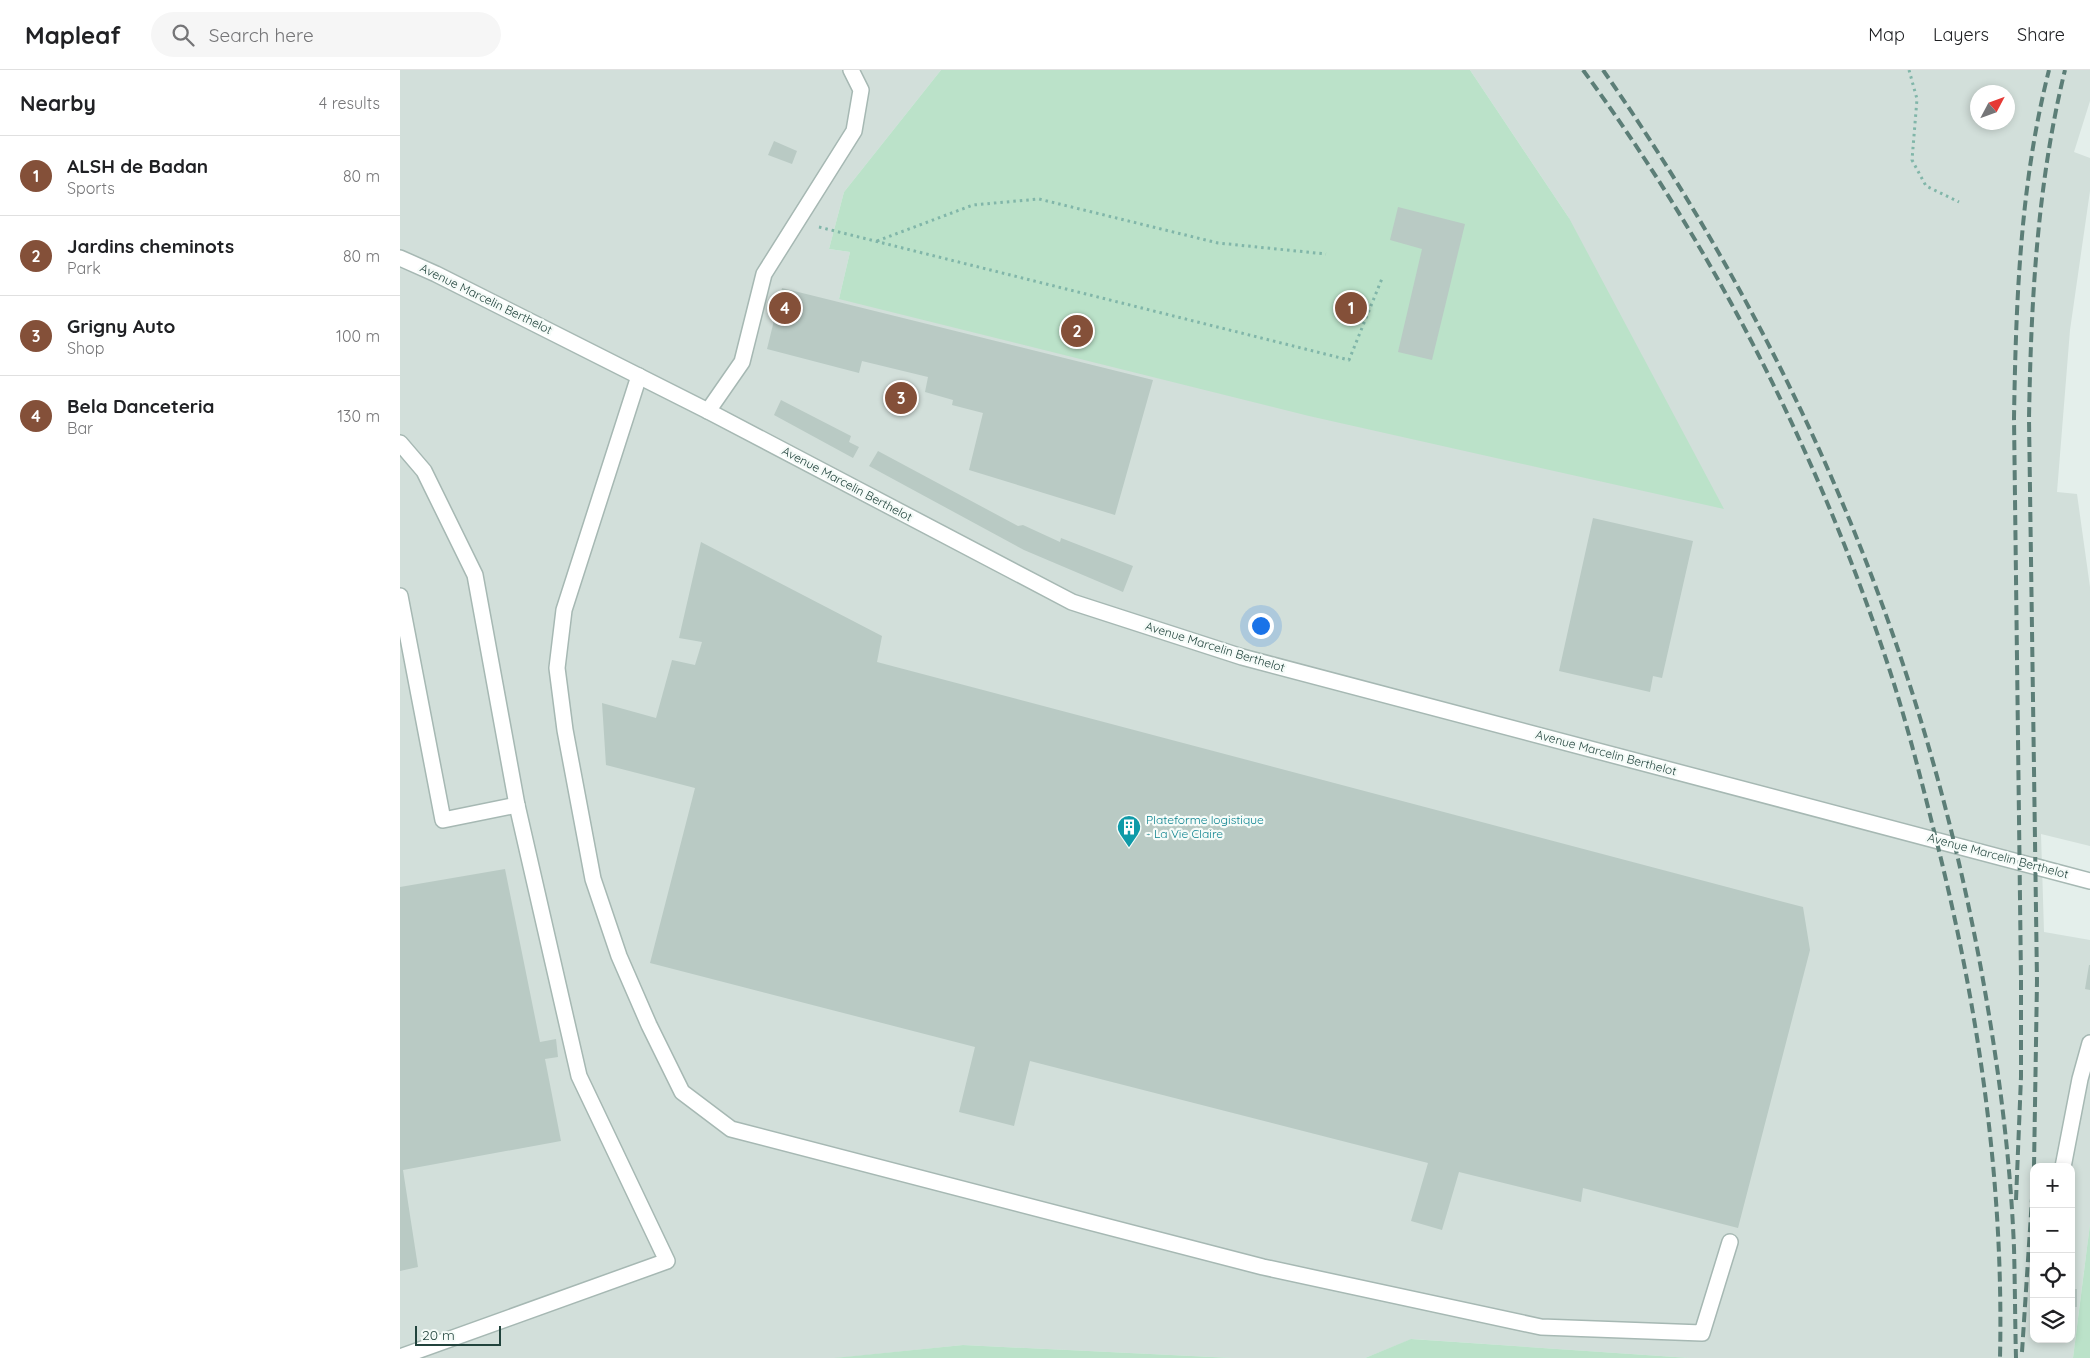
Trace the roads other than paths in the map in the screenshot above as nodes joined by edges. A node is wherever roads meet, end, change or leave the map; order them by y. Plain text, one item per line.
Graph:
1 (851, 70) edge
2 (400, 258) edge
3 (639, 376) junction
4 (708, 411) junction
5 (400, 443) edge
6 (400, 596) edge
7 (517, 805) junction
8 (2090, 880) edge
9 (2090, 1043) edge
10 (2064, 1163) edge
11 (1730, 1242) dead end
12 (400, 1357) edge

1 - 4 street
2 - 3 street, Avenue Marcelin Berthelot
3 - 4 street, Avenue Marcelin Berthelot
3 - 11 street
4 - 8 street, Avenue Marcelin Berthelot
5 - 7 street
6 - 7 street
7 - 12 street
9 - 10 street

